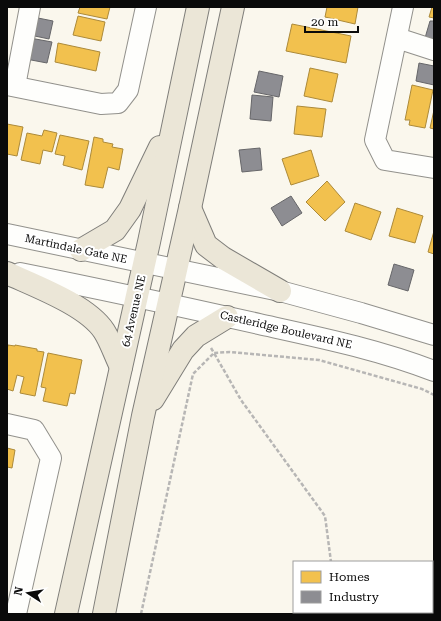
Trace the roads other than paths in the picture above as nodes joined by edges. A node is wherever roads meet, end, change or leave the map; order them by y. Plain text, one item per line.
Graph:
1 (30, 7) edge
2 (146, 7) edge
3 (198, 7) edge
4 (233, 7) edge
5 (403, 7) edge
6 (397, 38) junction
7 (434, 50) edge
8 (11, 85) edge
9 (173, 121) junction
10 (434, 168) edge
11 (190, 208) junction
12 (7, 234) edge
13 (81, 250) junction
14 (144, 263) junction
15 (176, 269) junction
16 (7, 271) edge
17 (280, 291) junction
18 (137, 297) junction
19 (168, 303) junction
20 (227, 317) junction
21 (434, 335) edge
22 (121, 367) junction
23 (434, 371) edge
24 (143, 416) junction
25 (7, 424) edge
26 (16, 614) edge
27 (66, 614) edge
28 (104, 614) edge

1 - 8 street
2 - 8 street
3 - 9 main road, 64 Avenue NE
4 - 11 main road
5 - 6 street
6 - 7 street
6 - 10 street
9 - 13 main road
9 - 14 main road, 64 Avenue NE
11 - 15 main road
11 - 17 main road
12 - 13 street, Martindale Gate NE
13 - 14 street, Martindale Gate NE
14 - 15 street
14 - 18 main road, 64 Avenue NE
15 - 17 street
15 - 19 main road
16 - 18 street
16 - 22 main road
17 - 21 street
18 - 19 street, Castleridge Boulevard NE
18 - 22 main road, 64 Avenue NE
19 - 20 street, Castleridge Boulevard NE
19 - 24 main road
20 - 23 street, Castleridge Boulevard NE
20 - 24 main road
22 - 27 main road, 64 Avenue NE
24 - 28 main road
25 - 26 street

